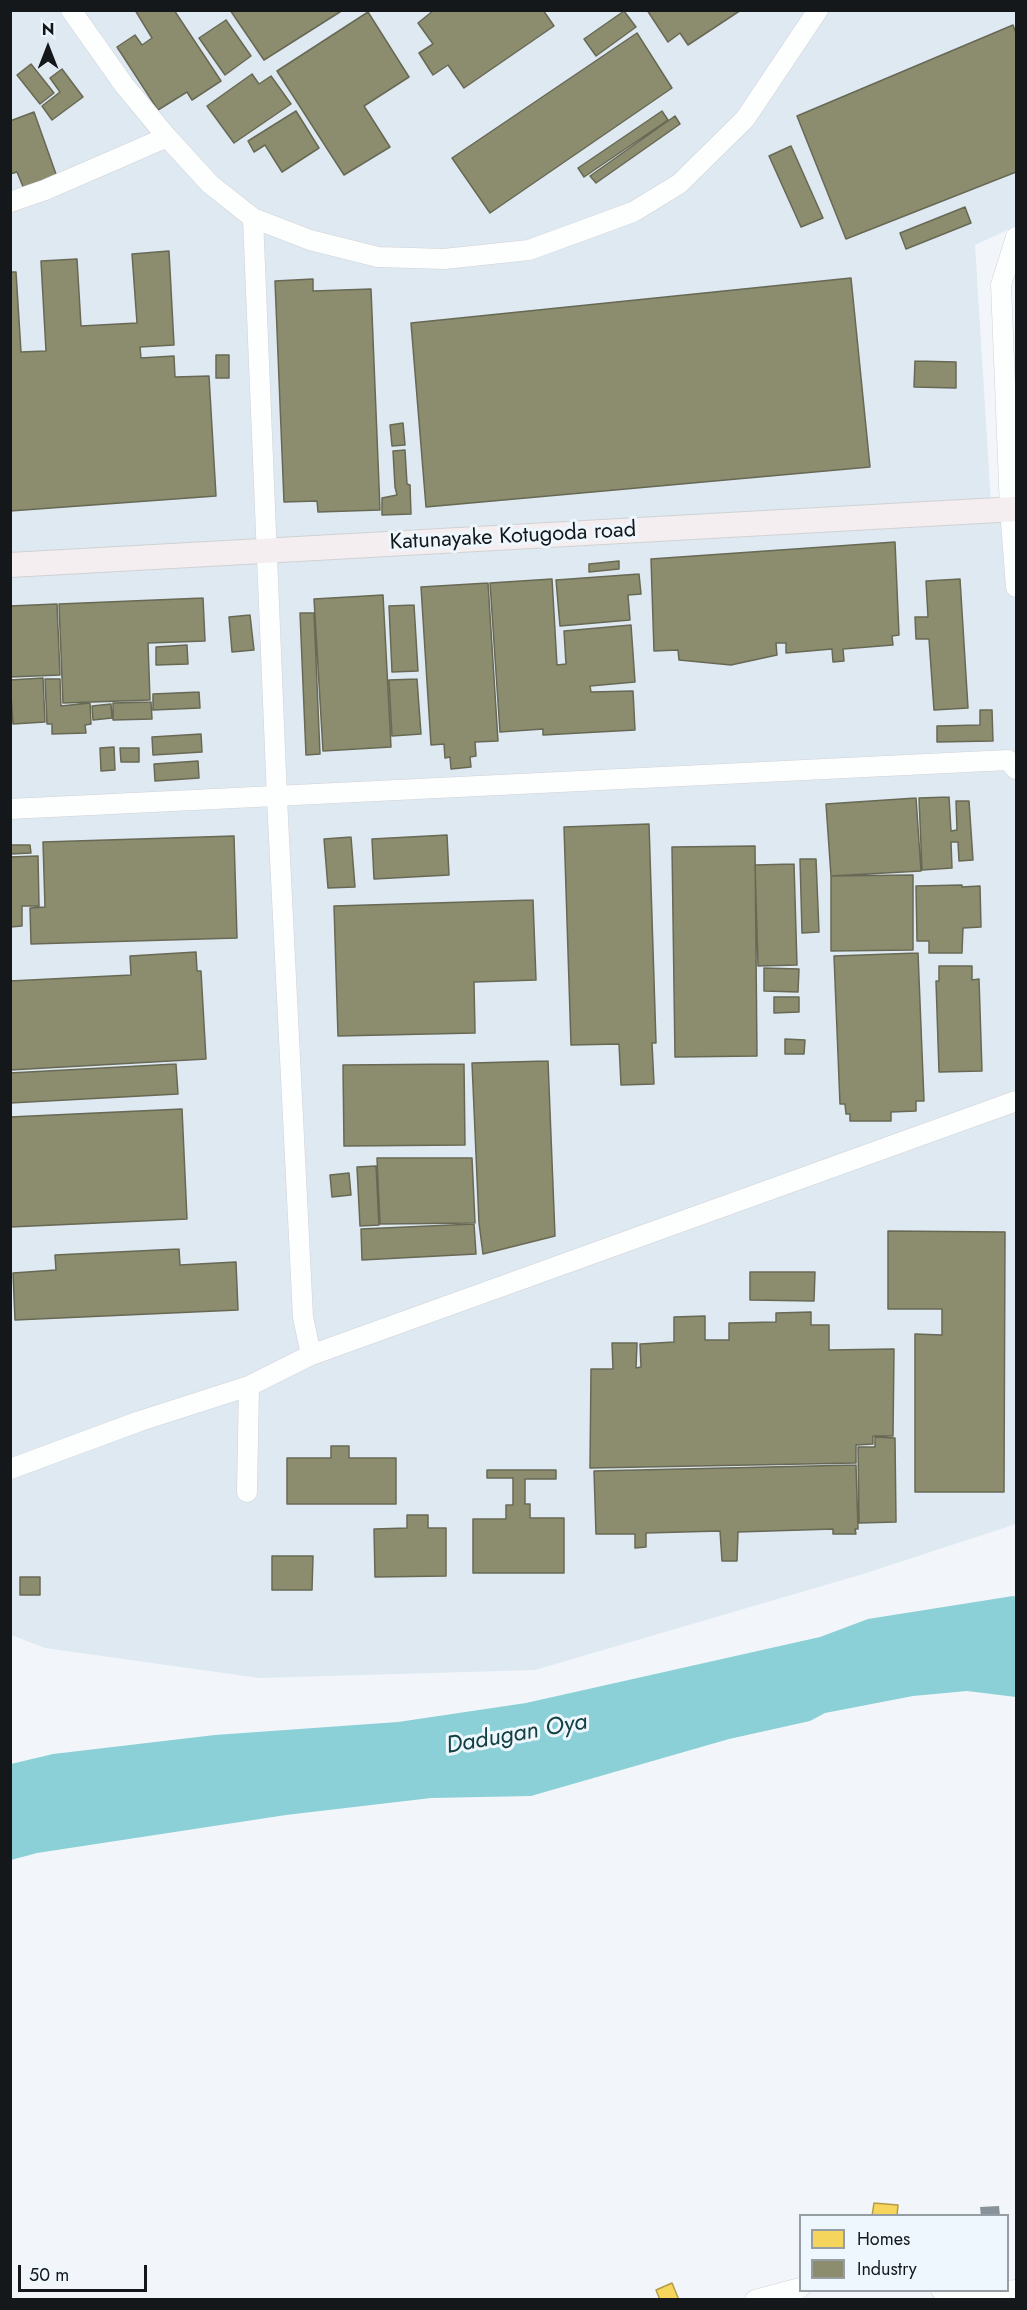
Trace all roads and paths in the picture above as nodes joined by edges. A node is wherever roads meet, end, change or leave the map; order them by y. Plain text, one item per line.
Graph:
1 (71, 10) edge
2 (818, 10) edge
3 (167, 137) junction
4 (10, 202) edge
5 (253, 218) junction
6 (1017, 237) edge
7 (1013, 509) edge
8 (266, 551) junction
9 (10, 565) edge
10 (1017, 587) edge
11 (1017, 769) edge
12 (277, 798) junction
13 (10, 809) edge
14 (1017, 1101) edge
15 (311, 1355) junction
16 (249, 1386) junction
17 (10, 1469) edge
18 (247, 1492) dead end
19 (799, 2289) edge
20 (951, 2292) edge
21 (996, 2292) edge
22 (755, 2300) edge

1 - 3 street
2 - 5 street
3 - 4 street
3 - 5 street
5 - 8 street
6 - 7 street
7 - 8 main road, Katunayake Kotugoda road
7 - 10 street
8 - 9 main road, Katunayake Kotugoda road
8 - 12 street
11 - 12 street
12 - 13 street
12 - 15 street
14 - 15 street
15 - 16 street
16 - 17 street
16 - 18 street
19 - 22 street
20 - 21 street

